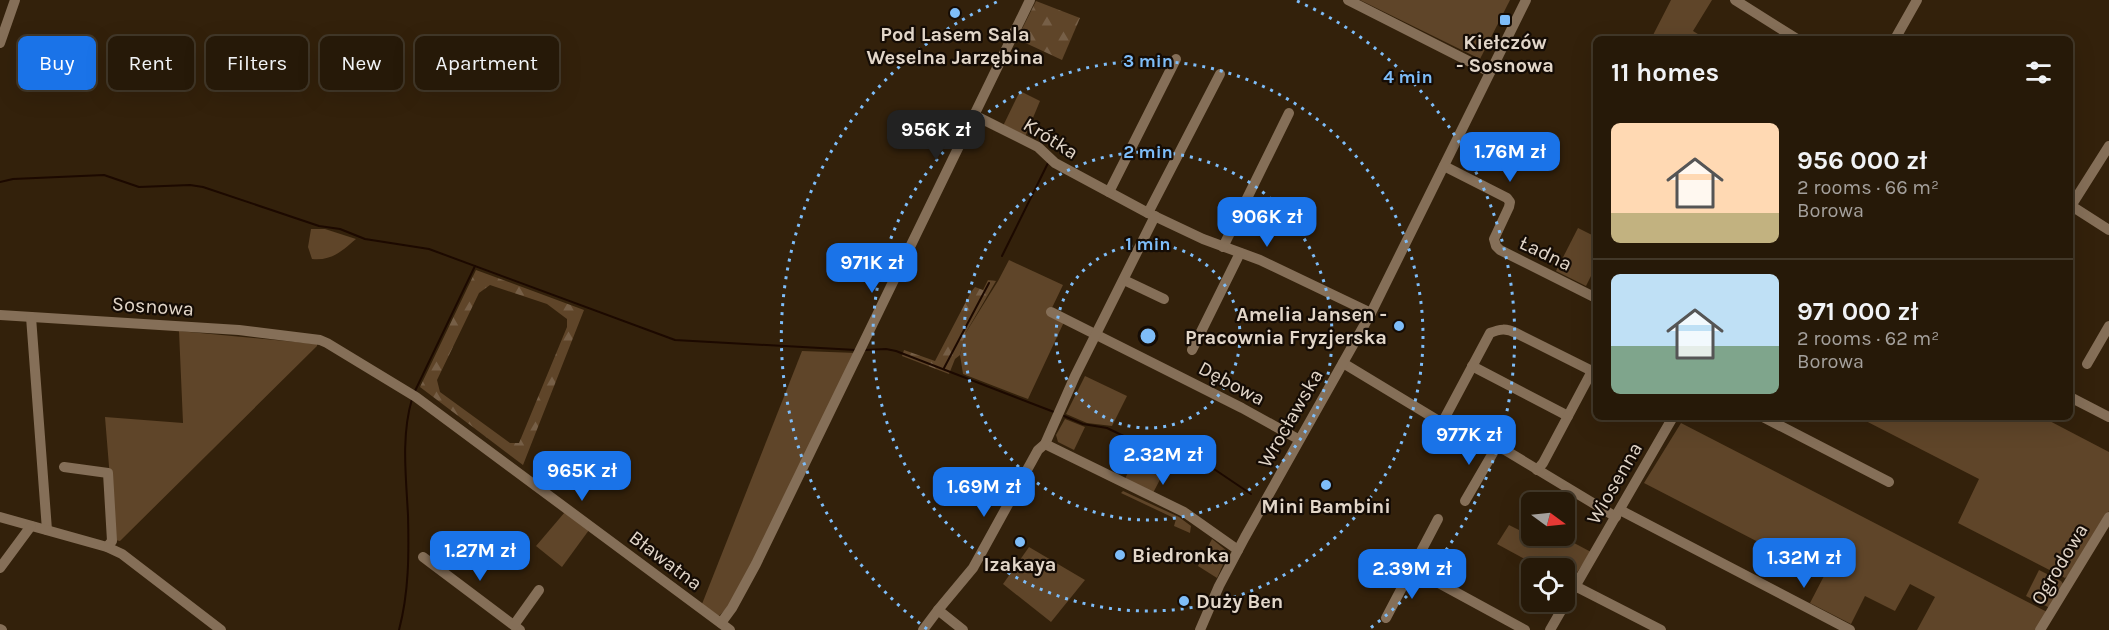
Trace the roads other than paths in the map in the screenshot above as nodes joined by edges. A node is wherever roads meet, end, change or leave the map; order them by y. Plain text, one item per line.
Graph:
1 (15, 0) edge
2 (1030, 0) edge
3 (1348, 0) edge
4 (1526, 0) edge
5 (1736, 0) edge
6 (1917, 0) edge
7 (1786, 36) edge
8 (1897, 36) edge
9 (0, 43) edge
10 (1176, 59) dead end
11 (1491, 72) junction
12 (1220, 74) dead end
13 (1289, 113) dead end
14 (974, 115) junction
15 (2109, 146) edge
16 (1444, 166) junction
17 (1109, 192) junction
18 (2073, 202) edge
19 (2073, 206) edge
20 (1152, 215) junction
21 (2109, 230) edge
22 (1223, 247) junction
23 (1240, 253) junction
24 (1124, 280) junction
25 (1593, 296) edge
26 (1164, 299) dead end
27 (1051, 312) dead end
28 (1371, 313) junction
29 (0, 315) edge
30 (31, 317) junction
31 (2109, 326) edge
32 (1095, 334) junction
33 (1192, 350) dead end
34 (1343, 363) junction
35 (2087, 364) dead end
36 (1472, 366) junction
37 (416, 397) joint
38 (2073, 399) edge
39 (1569, 416) junction
40 (2109, 417) edge
41 (1671, 420) edge
42 (1769, 420) edge
43 (1442, 423) junction
44 (1298, 440) junction
45 (1046, 444) junction
46 (1497, 446) junction
47 (64, 466) dead end
48 (1537, 470) junction
49 (1889, 482) dead end
50 (1465, 501) dead end
51 (1618, 514) junction
52 (0, 517) edge
53 (2109, 517) edge
54 (1438, 519) dead end
55 (31, 526) junction
56 (47, 530) junction
57 (107, 547) junction
58 (1238, 550) junction
59 (423, 557) dead end
60 (1391, 557) dead end
61 (0, 568) edge
62 (1412, 569) junction
63 (1575, 586) joint
64 (539, 590) dead end
65 (938, 610) junction
66 (1560, 612) edge
67 (1386, 618) dead end
68 (726, 627) edge
69 (517, 628) edge
70 (221, 630) edge
71 (923, 630) edge
72 (963, 630) edge
73 (1200, 630) edge
74 (1525, 630) edge
75 (1550, 630) edge
76 (1661, 630) edge
77 (1850, 630) edge
78 (2040, 630) edge

1 - 9 street
2 - 14 street, Bławatna
3 - 11 street
4 - 11 street, Wrocławska
5 - 7 street
6 - 8 street
10 - 17 street
11 - 16 street, Wrocławska
12 - 20 street
13 - 22 street
14 - 17 street, Krótka
14 - 68 street, Bławatna
15 - 18 street
16 - 25 street, Ładna
16 - 28 street, Wrocławska
17 - 20 street, Krótka
19 - 21 street
20 - 22 street, Krótka
20 - 24 street
22 - 23 street, Krótka
23 - 28 street, Krótka
23 - 33 street
24 - 26 street
24 - 32 street
27 - 32 street, Dębowa
28 - 34 street, Wrocławska
29 - 30 street, Sosnowa
30 - 37 street, Sosnowa
30 - 56 street
31 - 35 street
32 - 44 street, Dębowa
32 - 45 street
34 - 43 street
34 - 44 street, Wrocławska
36 - 39 street
36 - 39 street
36 - 43 street
37 - 68 street, Bławatna
38 - 40 street
39 - 48 street
41 - 51 street, Wiosenna
42 - 49 street
43 - 46 street
44 - 58 street, Wrocławska
45 - 58 street
45 - 65 street
46 - 48 street
46 - 50 street
47 - 57 street
48 - 51 street
51 - 63 street, Wiosenna
51 - 77 street
52 - 55 street
53 - 78 street, Ogrodowa
54 - 62 street
55 - 56 street
55 - 61 street
56 - 57 street
57 - 70 street
58 - 73 street, Wrocławska
59 - 69 street
60 - 62 street
62 - 67 street
62 - 74 street
63 - 76 street
64 - 69 street
65 - 71 street
65 - 72 street
66 - 75 street, Wiosenna

